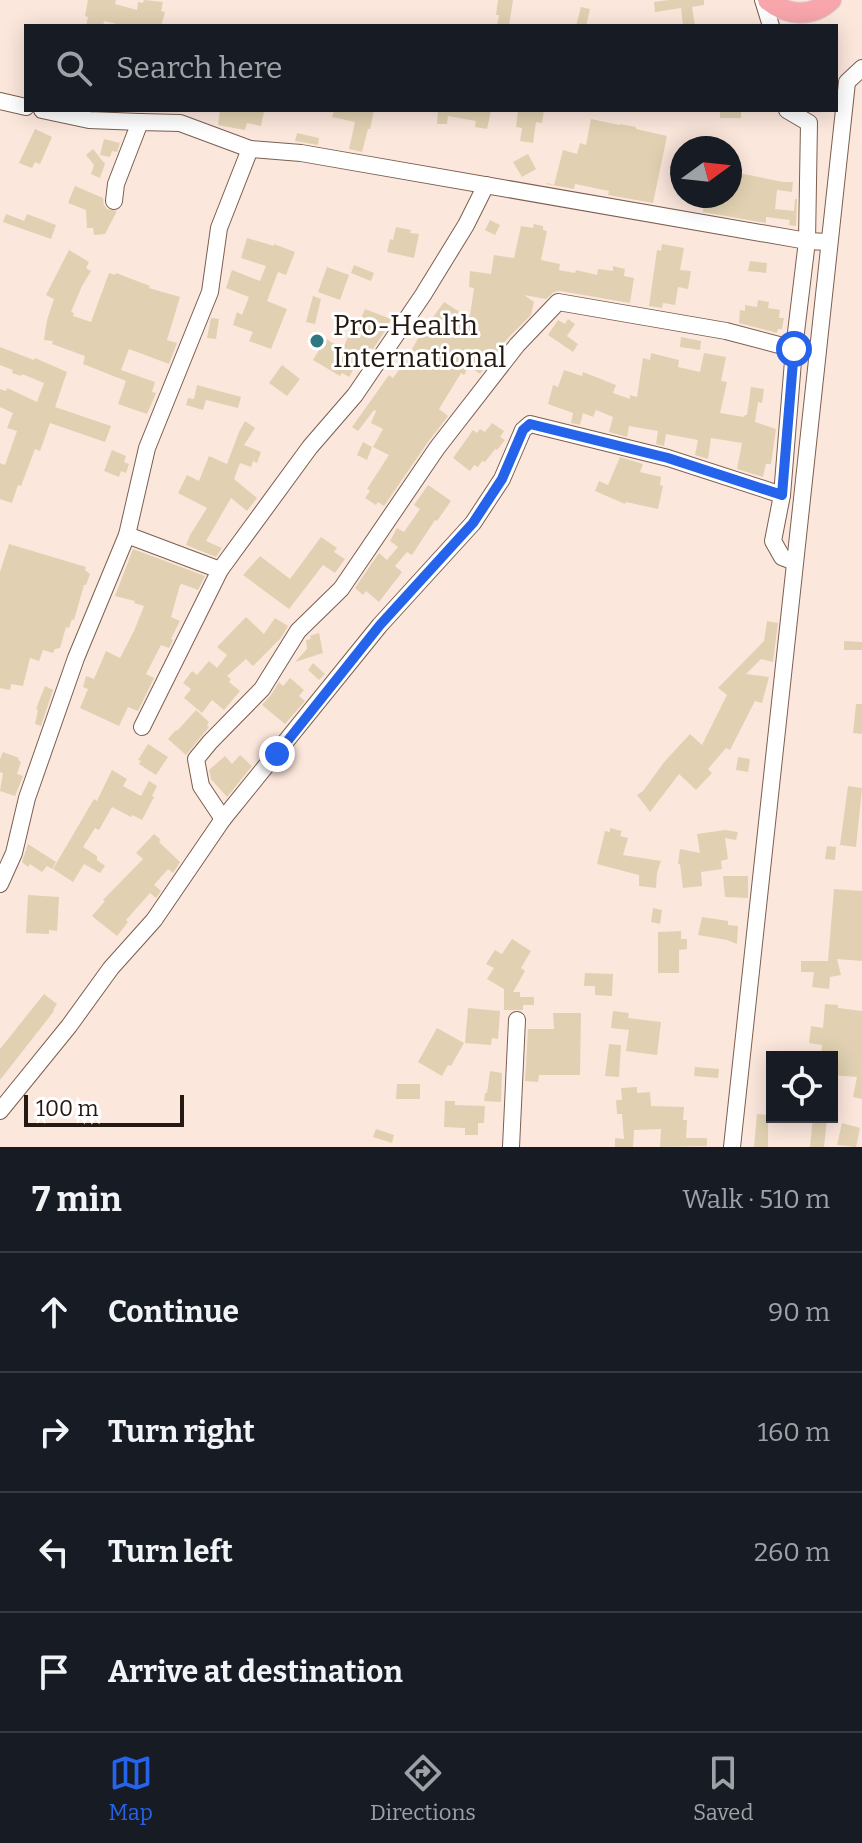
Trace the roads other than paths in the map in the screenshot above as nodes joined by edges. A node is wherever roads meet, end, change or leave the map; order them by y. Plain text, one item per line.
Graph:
1 (765, 0) edge
2 (823, 9) edge
3 (771, 24) edge
4 (862, 68) edge
5 (0, 101) edge
6 (24, 107) edge
7 (51, 112) edge
8 (790, 112) edge
9 (839, 114) edge
10 (140, 122) junction
11 (250, 149) junction
12 (486, 185) junction
13 (114, 201) dead end
14 (807, 241) junction
15 (829, 242) junction
16 (794, 349) junction
17 (818, 350) junction
18 (782, 495) junction
19 (127, 535) junction
20 (795, 562) junction
21 (220, 570) junction
22 (142, 727) dead end
23 (223, 819) junction
24 (0, 884) edge
25 (517, 1020) dead end
26 (0, 1111) edge
27 (511, 1147) edge
28 (732, 1147) edge

1 - 2 main road
1 - 3 street
4 - 9 street
5 - 6 street
7 - 10 street
8 - 14 street
9 - 15 street
10 - 11 street
10 - 13 street
11 - 12 street
11 - 19 street
12 - 14 street
12 - 21 street
14 - 15 street
14 - 16 street
15 - 17 street
16 - 17 street
16 - 18 street
16 - 23 street
17 - 20 street
18 - 20 street
18 - 23 street
19 - 21 street
19 - 24 street
20 - 28 street
21 - 22 street
23 - 26 street
25 - 27 street

